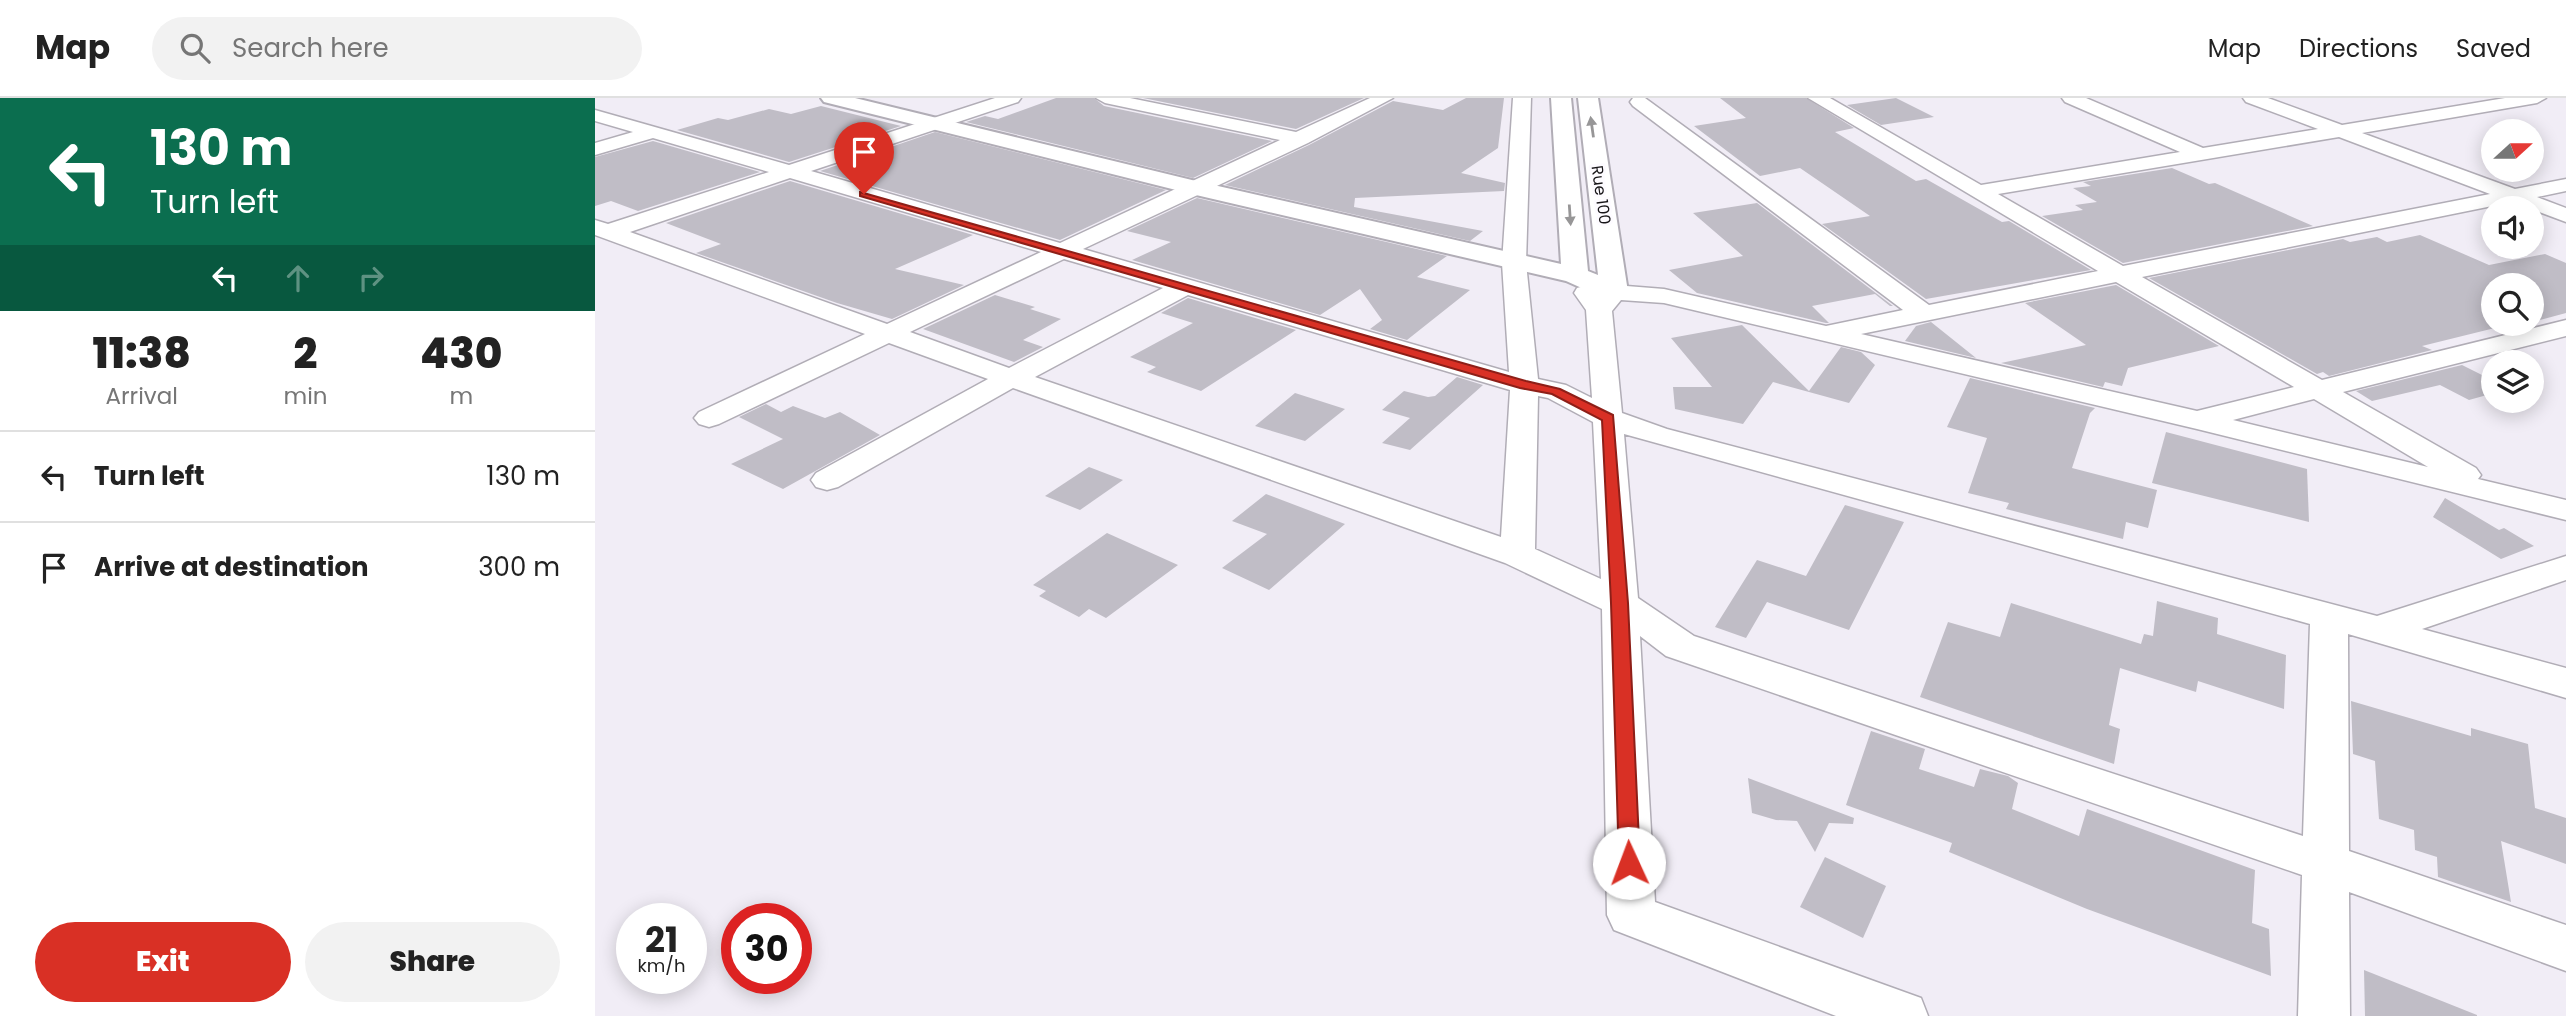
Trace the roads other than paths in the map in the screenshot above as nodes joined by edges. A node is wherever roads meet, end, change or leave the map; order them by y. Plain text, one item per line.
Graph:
1 (600, 98) edge
2 (831, 98) edge
3 (1011, 98) edge
4 (1105, 98) edge
5 (1384, 98) edge
6 (1522, 98) edge
7 (1561, 98) edge
8 (1588, 98) edge
9 (1817, 98) edge
10 (2071, 98) edge
11 (2252, 98) edge
12 (2537, 98) edge
13 (595, 99) edge
14 (1661, 99) edge
15 (595, 115) edge
16 (939, 123) junction
17 (2340, 131) junction
18 (653, 132) junction
19 (1300, 139) junction
20 (595, 149) edge
21 (2201, 154) junction
22 (790, 173) junction
23 (2566, 185) edge
24 (1196, 188) junction
25 (1980, 191) junction
26 (2512, 195) junction
27 (2566, 215) edge
28 (602, 229) edge
29 (1061, 252) junction
30 (1514, 263) junction
31 (2122, 274) junction
32 (1575, 275) junction
33 (1184, 287) junction
34 (1607, 301) junction
35 (1924, 313) junction
36 (2566, 328) edge
37 (891, 333) junction
38 (1826, 333) junction
39 (1011, 378) junction
40 (1524, 385) junction
41 (2321, 391) junction
42 (709, 418) dead end
43 (1608, 418) junction
44 (2197, 420) junction
45 (827, 480) dead end
46 (2498, 494) junction
47 (2566, 510) edge
48 (1517, 555) junction
49 (2566, 568) edge
50 (1620, 603) junction
51 (2329, 616) junction
52 (2377, 630) junction
53 (2566, 683) edge
54 (2326, 863) junction
55 (2566, 948) edge
56 (1902, 1016) edge
57 (2324, 1016) edge

1 - 13 street
2 - 16 street
3 - 16 street
4 - 19 street
5 - 19 street
6 - 30 street
7 -> 32 street
34 -> 8 street, Rue 100
9 - 25 street
10 - 21 street
11 - 17 street
12 - 17 street
14 - 35 street
15 - 18 street
16 - 22 street
16 - 24 street
17 - 21 street
17 - 26 street
18 - 20 street
18 - 22 street
19 - 24 street
21 - 25 street
22 - 28 street
22 - 29 street
23 - 26 street
24 - 29 street
24 - 30 street
25 - 31 street
26 - 27 street
26 - 31 street
28 - 37 street
29 - 33 street
29 - 37 street
30 - 32 street
30 - 40 street
31 - 35 street
31 - 41 street
32 - 34 street
33 - 39 street
33 - 40 street
34 - 38 street
34 - 43 street
35 - 38 street
36 - 41 street
37 - 39 street
37 - 42 street
38 - 44 street
39 - 45 street
39 - 48 street
40 - 43 street
40 - 48 street
41 - 44 street
41 - 46 street
43 - 50 street
43 - 51 street
44 - 46 street
46 - 47 street
48 - 50 street
49 - 52 street
50 - 54 street
50 - 56 street
51 - 52 street
51 - 54 street
52 - 53 street
54 - 55 street
54 - 57 street

